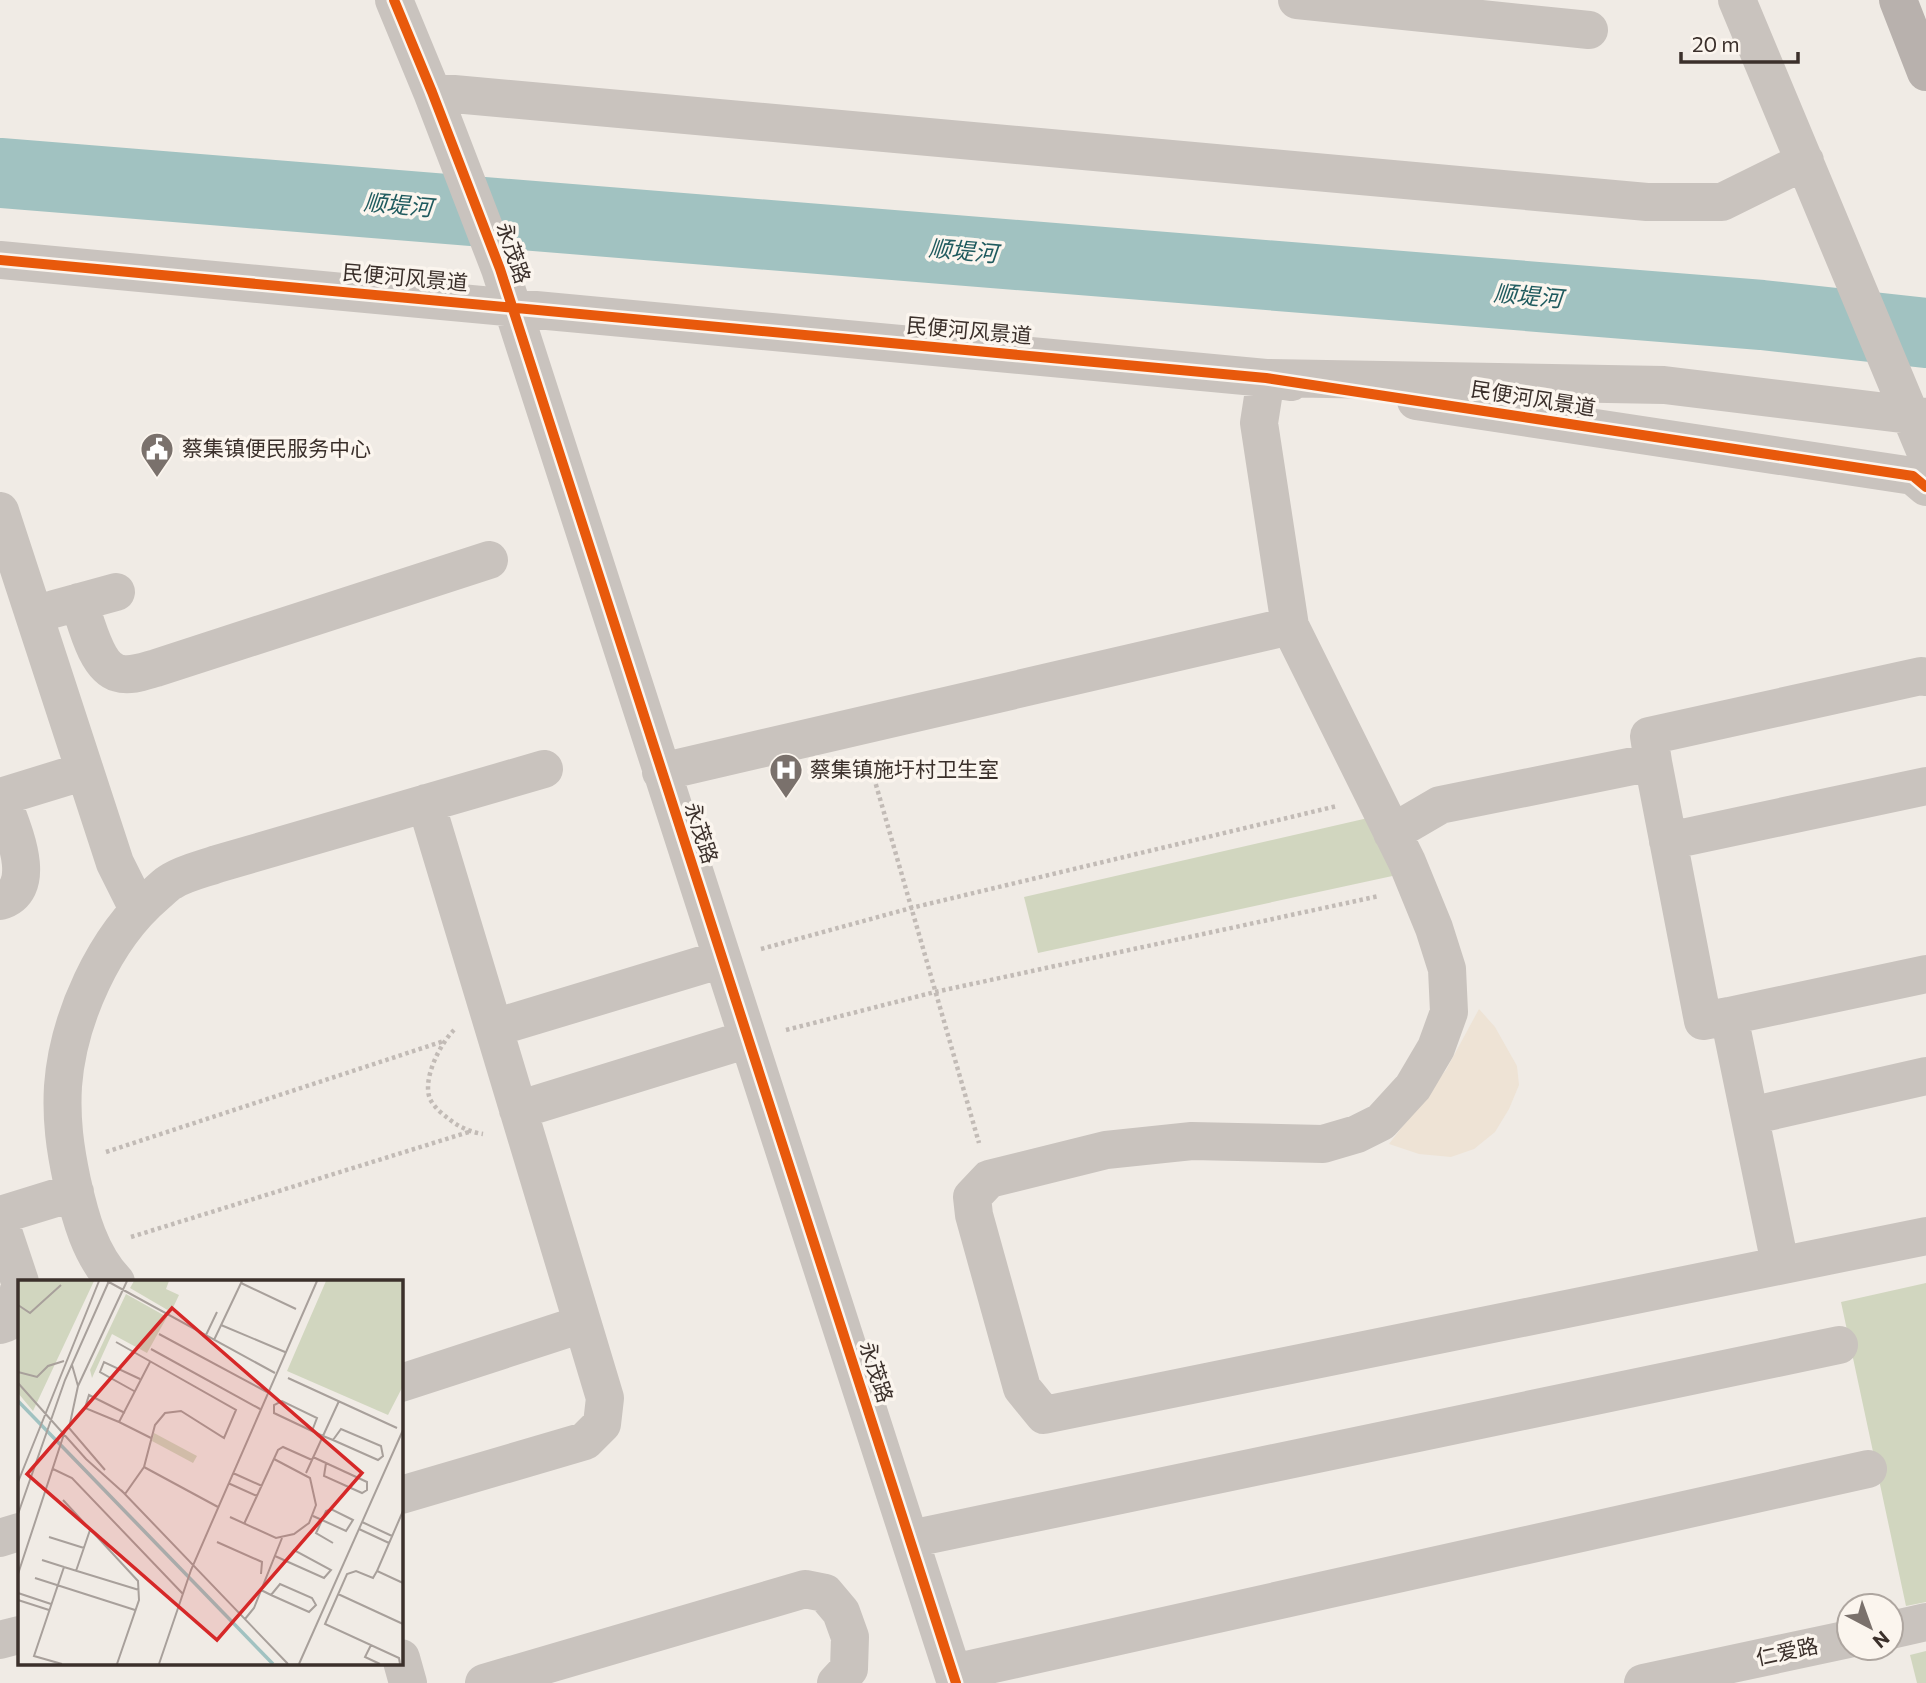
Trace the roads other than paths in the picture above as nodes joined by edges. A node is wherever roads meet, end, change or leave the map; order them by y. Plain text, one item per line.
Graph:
1 (394, 0) edge
2 (1297, 0) edge
3 (1737, 0) edge
4 (1898, 0) edge
5 (1589, 30) dead end
6 (1926, 72) edge
7 (432, 92) junction
8 (1805, 161) junction
9 (0, 260) edge
10 (511, 307) junction
11 (1266, 379) junction
12 (1915, 415) edge
13 (1926, 453) edge
14 (1926, 487) edge
15 (0, 511) edge
16 (489, 560) dead end
17 (116, 592) dead end
18 (79, 602) junction
19 (35, 615) junction
20 (1290, 626) junction
21 (1926, 677) edge
22 (1653, 762) junction
23 (544, 769) dead end
24 (85, 771) junction
25 (661, 772) junction
26 (1926, 786) edge
27 (1, 797) edge
28 (426, 803) junction
29 (1392, 833) junction
30 (1668, 841) junction
31 (0, 901) edge
32 (138, 909) junction
33 (722, 959) junction
34 (1926, 974) edge
35 (490, 1015) junction
36 (1729, 1016) junction
37 (748, 1039) junction
38 (1926, 1076) edge
39 (1750, 1116) junction
40 (522, 1123) junction
41 (72, 1178) junction
42 (0, 1214) edge
43 (0, 1222) edge
44 (1926, 1236) edge
45 (1780, 1264) junction
46 (19, 1280) edge
47 (114, 1280) edge
48 (18, 1296) edge
49 (582, 1324) junction
50 (0, 1325) edge
51 (1839, 1345) dead end
52 (402, 1383) edge
53 (1868, 1469) dead end
54 (402, 1495) edge
55 (18, 1532) edge
56 (0, 1538) edge
57 (910, 1539) junction
58 (1926, 1622) edge
59 (1905, 1627) edge
60 (18, 1635) edge
61 (0, 1640) edge
62 (1835, 1642) edge
63 (402, 1662) edge
64 (955, 1678) edge
65 (497, 1681) edge
66 (408, 1683) edge
67 (836, 1683) edge
68 (1643, 1683) edge

1 - 7 street, 永茂路
2 - 5 street
3 - 8 street
4 - 6 main road
7 - 8 street
7 - 10 street, 永茂路
8 - 12 street
9 - 10 street, 民便河风景道
10 - 11 street, 民便河风景道
10 - 25 street, 永茂路
11 - 12 street
11 - 14 street, 民便河风景道
11 - 20 street
12 - 13 street
15 - 19 street
16 - 18 street
17 - 18 street
18 - 19 street
19 - 24 street
20 - 25 street
20 - 29 street
21 - 22 street
22 - 29 street
22 - 30 street
23 - 28 street
24 - 27 street
24 - 32 street
25 - 33 street, 永茂路
26 - 30 street
27 - 31 street
28 - 32 street
28 - 35 street
29 - 45 street
30 - 36 street
32 - 41 street
33 - 35 street
33 - 37 street, 永茂路
34 - 36 street
35 - 40 street
36 - 39 street
37 - 40 street
37 - 57 street, 永茂路
38 - 39 street
39 - 45 street
40 - 49 street
41 - 42 street
41 - 47 street
43 - 46 street
44 - 45 street
48 - 50 street
49 - 52 street
49 - 54 street
51 - 57 street
53 - 64 street
55 - 56 street
57 - 64 street, 永茂路
58 - 59 street
60 - 61 street
62 - 68 street, 仁爱路
63 - 66 street
65 - 67 street

